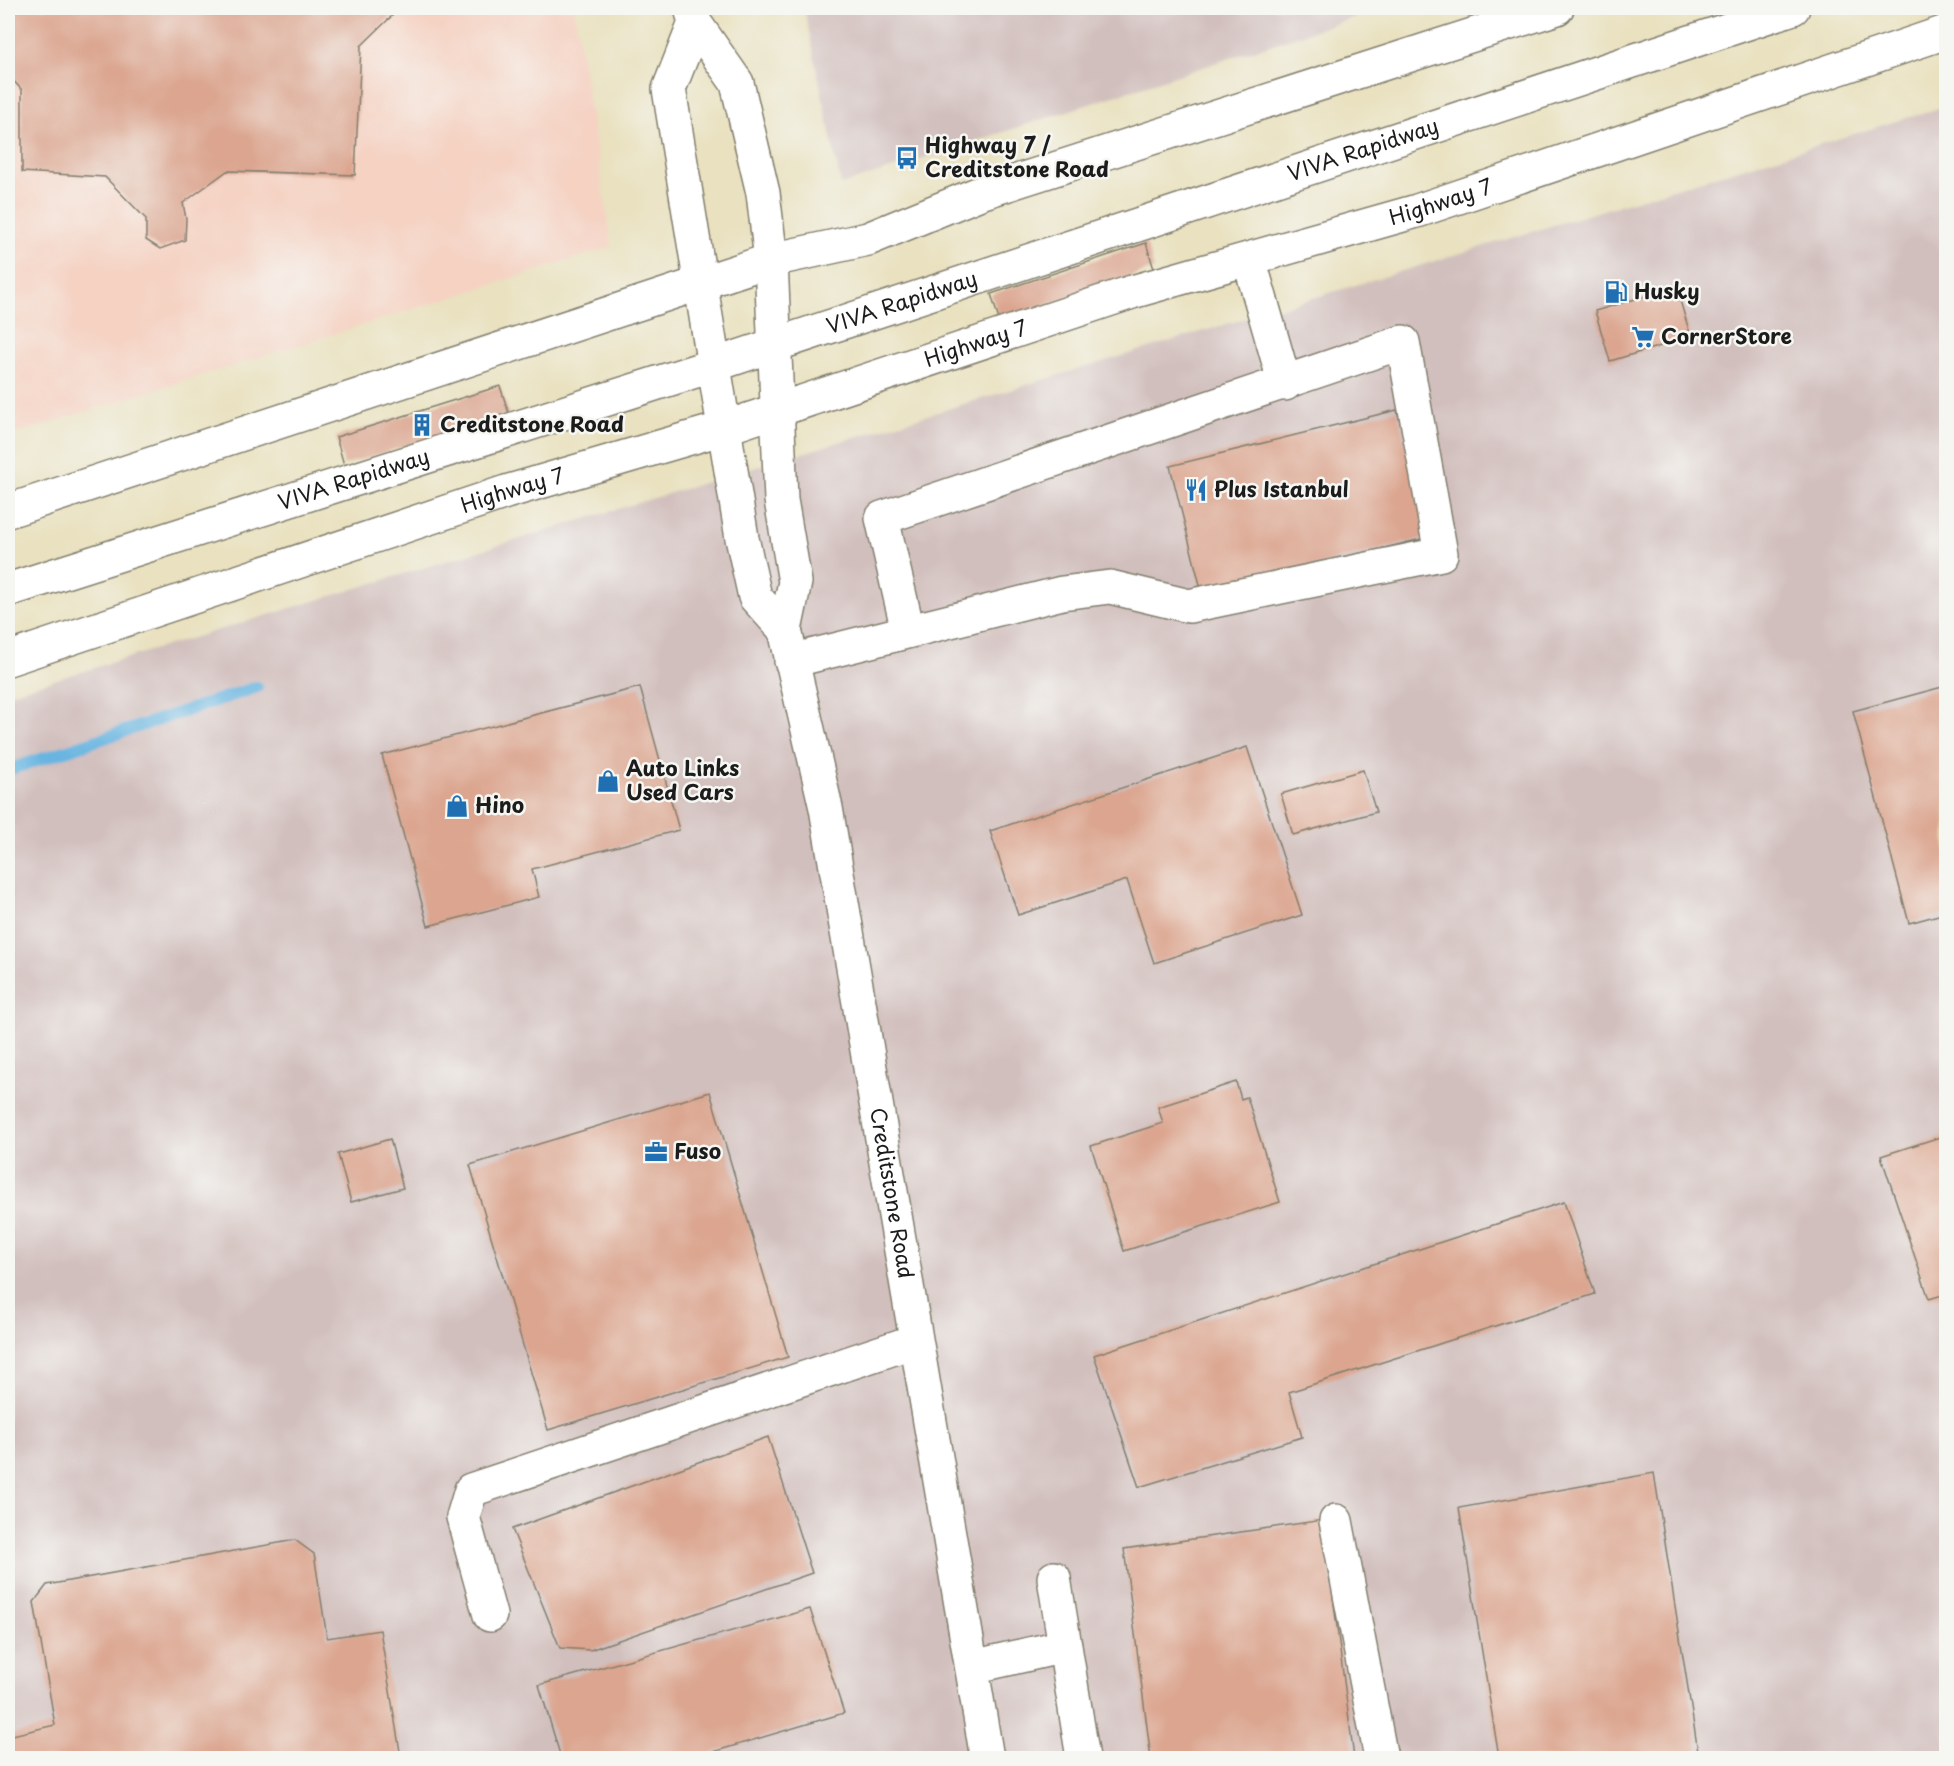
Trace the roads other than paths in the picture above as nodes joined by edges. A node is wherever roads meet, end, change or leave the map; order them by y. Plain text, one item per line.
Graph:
1 (1557, 8) edge
2 (1793, 8) edge
3 (693, 15) edge
4 (1947, 32) edge
5 (1249, 259) junction
6 (771, 260) junction
7 (701, 283) junction
8 (775, 344) junction
9 (714, 365) junction
10 (1285, 384) junction
11 (777, 411) junction
12 (724, 428) junction
13 (8, 511) edge
14 (8, 590) edge
15 (908, 631) junction
16 (788, 645) junction
17 (8, 659) edge
18 (915, 1341) junction
19 (1336, 1521) dead end
20 (1054, 1578) dead end
21 (490, 1614) dead end
22 (1065, 1646) junction
23 (972, 1667) junction
24 (987, 1758) edge
25 (1083, 1758) edge
26 (1381, 1758) edge

1 - 6 main road
2 - 8 main road, VIVA Rapidway
3 - 6 main road, Creditstone Road
3 - 7 main road, Creditstone Road
4 - 5 main road, Highway 7
5 - 10 main road
5 - 11 main road, Highway 7
6 - 7 main road
6 - 8 main road, Creditstone Road
7 - 9 main road, Creditstone Road
7 - 13 main road
8 - 9 main road, VIVA Rapidway
8 - 11 main road, Creditstone Road
9 - 12 main road, Creditstone Road
9 - 14 main road, VIVA Rapidway
10 - 15 main road
10 - 15 main road
11 - 12 main road, Highway 7
11 - 16 main road, Creditstone Road
12 - 16 main road, Creditstone Road
12 - 17 main road, Highway 7
15 - 16 main road
16 - 18 main road, Creditstone Road
18 - 21 main road
18 - 23 main road, Creditstone Road
19 - 26 main road
20 - 22 main road
22 - 23 main road
22 - 25 main road
23 - 24 main road, Creditstone Road

